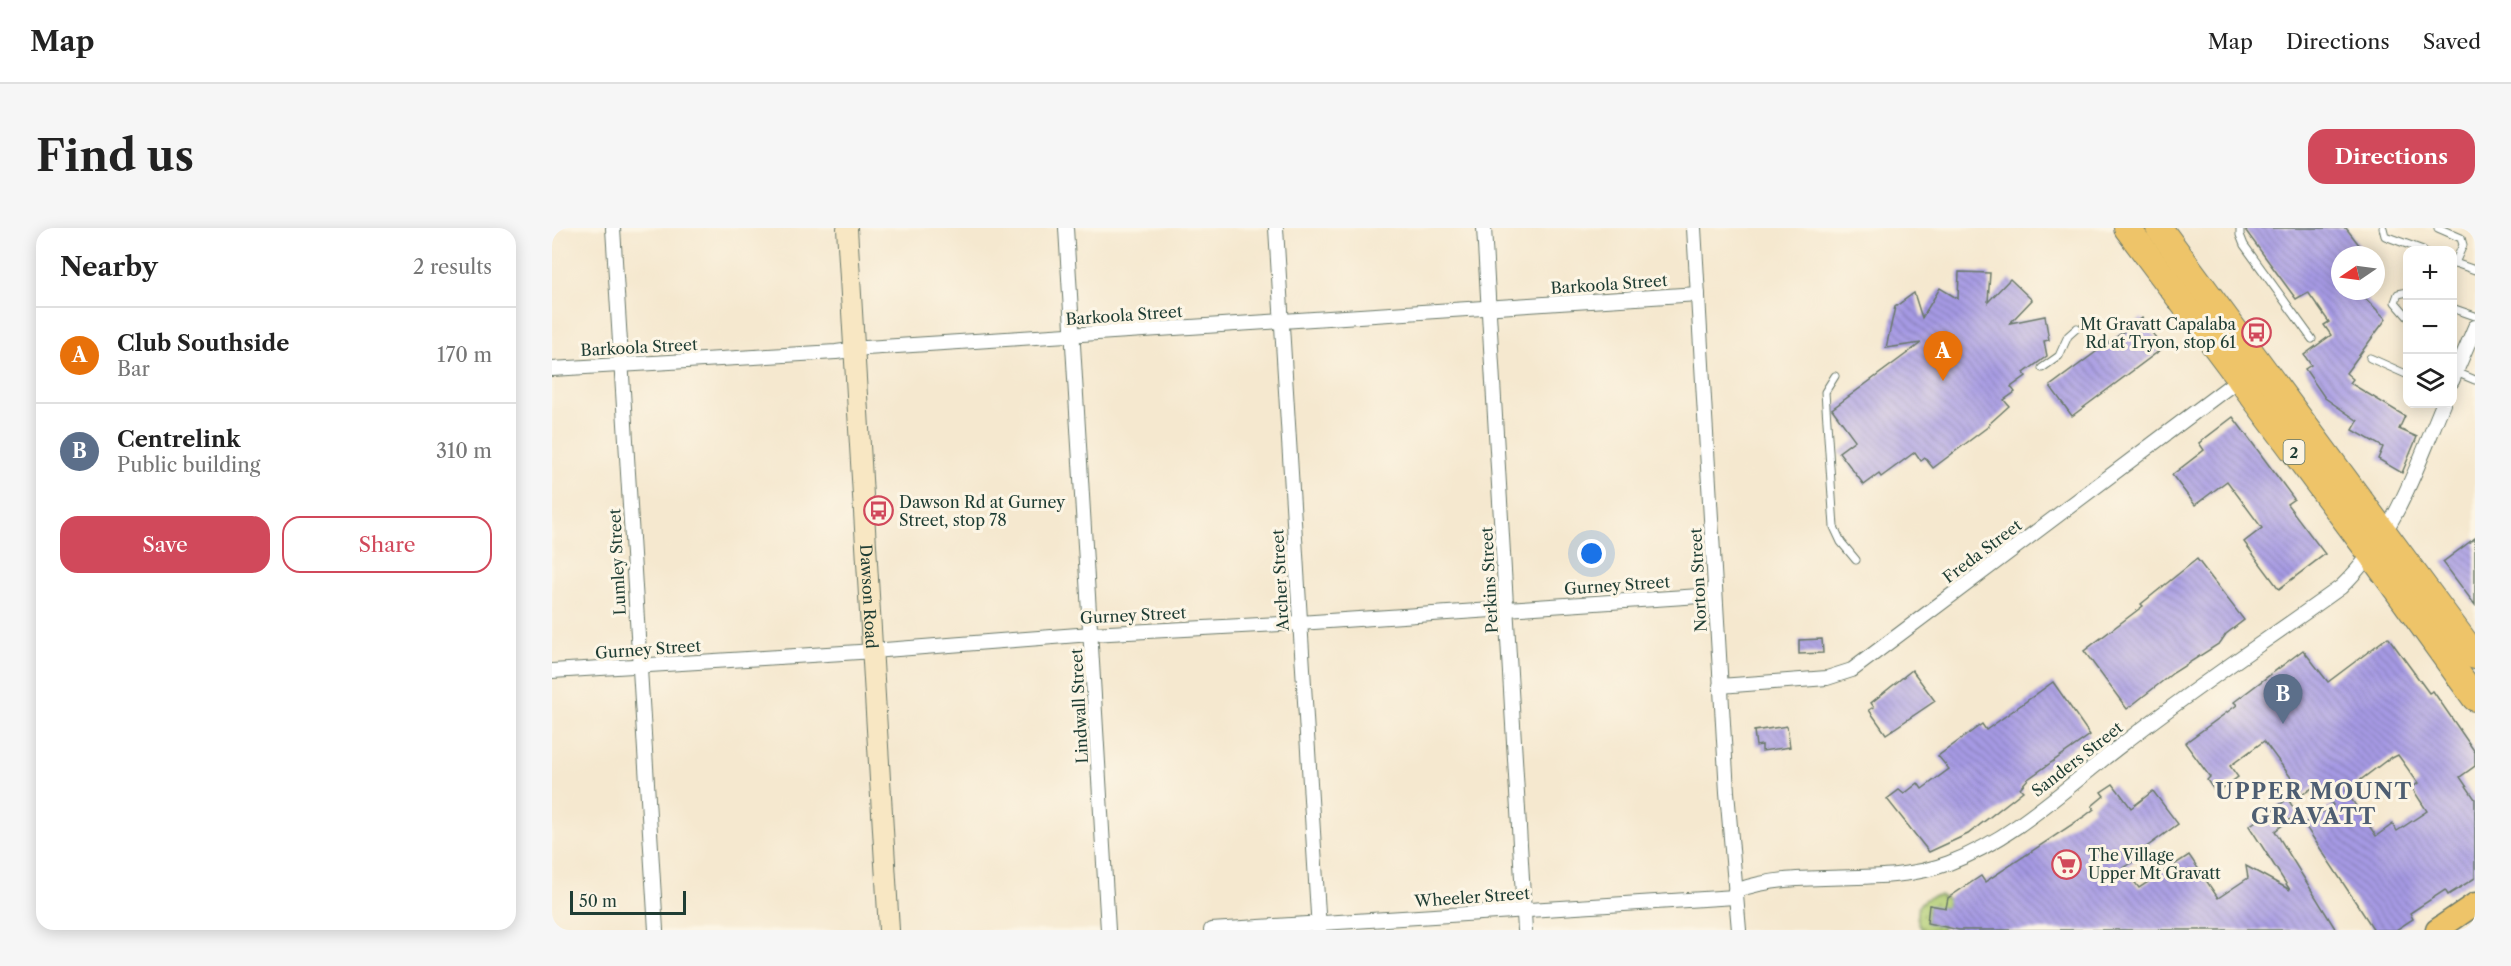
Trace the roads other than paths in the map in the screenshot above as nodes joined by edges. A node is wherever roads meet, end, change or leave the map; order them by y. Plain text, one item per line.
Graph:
1 (613, 228) edge
2 (847, 228) edge
3 (1066, 228) edge
4 (1276, 228) edge
5 (1484, 228) edge
6 (1694, 228) edge
7 (2127, 228) edge
8 (2240, 228) edge
9 (2383, 228) edge
10 (2438, 228) edge
11 (2167, 231) edge
12 (2412, 246) edge
13 (2148, 255) junction
14 (2457, 256) edge
15 (2457, 263) edge
16 (2475, 270) edge
17 (2403, 293) edge
18 (1698, 294) junction
19 (1489, 308) junction
20 (2457, 310) edge
21 (2403, 311) edge
22 (2475, 316) edge
23 (1281, 322) junction
24 (2475, 327) edge
25 (2077, 328) dead end
26 (1072, 334) junction
27 (2312, 339) dead end
28 (854, 351) junction
29 (2370, 358) dead end
30 (622, 365) junction
31 (2042, 368) dead end
32 (552, 369) edge
33 (2457, 369) edge
34 (2403, 373) edge
35 (1834, 376) dead end
36 (2457, 377) edge
37 (2239, 379) junction
38 (2475, 380) edge
39 (2441, 408) edge
40 (2385, 533) junction
41 (2372, 554) junction
42 (1856, 560) dead end
43 (1715, 595) junction
44 (1507, 609) junction
45 (1299, 623) junction
46 (1091, 634) junction
47 (872, 650) junction
48 (2475, 656) edge
49 (639, 666) junction
50 (552, 671) edge
51 (1720, 686) junction
52 (2475, 698) edge
53 (1735, 894) junction
54 (2475, 904) edge
55 (1523, 910) junction
56 (1318, 927) edge
57 (656, 930) edge
58 (890, 930) edge
59 (1108, 930) edge
60 (1211, 930) edge
61 (1525, 930) edge
62 (1739, 930) edge
63 (2437, 930) edge

1 - 30 street, Lumley Street
2 - 28 main road, Dawson Road
3 - 26 street, Lindwall Street
4 - 23 street, Archer Street
5 - 19 street, Perkins Street
6 - 18 street, Norton Street
7 - 13 highway, 2
8 - 27 lane
9 - 12 lane
10 - 14 lane
11 - 13 street
11 - 40 highway, 2
13 - 37 highway, 2
15 - 16 lane
17 - 21 lane
18 - 19 street, Barkoola Street
18 - 43 street, Norton Street
19 - 23 street, Barkoola Street
19 - 44 street, Perkins Street
20 - 22 lane
23 - 26 street, Barkoola Street
23 - 45 street, Archer Street
24 - 33 street
25 - 31 lane
26 - 28 street, Barkoola Street
26 - 46 street, Lindwall Street
28 - 30 street, Barkoola Street
28 - 47 main road, Dawson Road
29 - 34 lane
30 - 32 street, Barkoola Street
30 - 49 street, Lumley Street
35 - 42 lane
36 - 38 lane
37 - 41 highway, 2
37 - 51 street, Freda Street
39 - 40 street, Sanders Street
40 - 41 street, Sanders Street
40 - 48 highway, 2
41 - 52 highway, 2
41 - 53 street, Sanders Street
43 - 44 street, Gurney Street
43 - 51 street, Norton Street
44 - 45 street, Gurney Street
44 - 55 street, Perkins Street
45 - 46 street, Gurney Street
45 - 56 street, Archer Street
46 - 47 street, Gurney Street
46 - 59 street, Lindwall Street
47 - 49 street, Gurney Street
47 - 58 main road, Dawson Road
49 - 50 street, Gurney Street
49 - 57 street, Lumley Street
51 - 53 street, Norton Street
53 - 55 street, Wheeler Street
53 - 62 street, Norton Street
54 - 63 main road
55 - 56 street, Wheeler Street
55 - 61 street, Perkins Street
56 - 60 street, Wheeler Street

